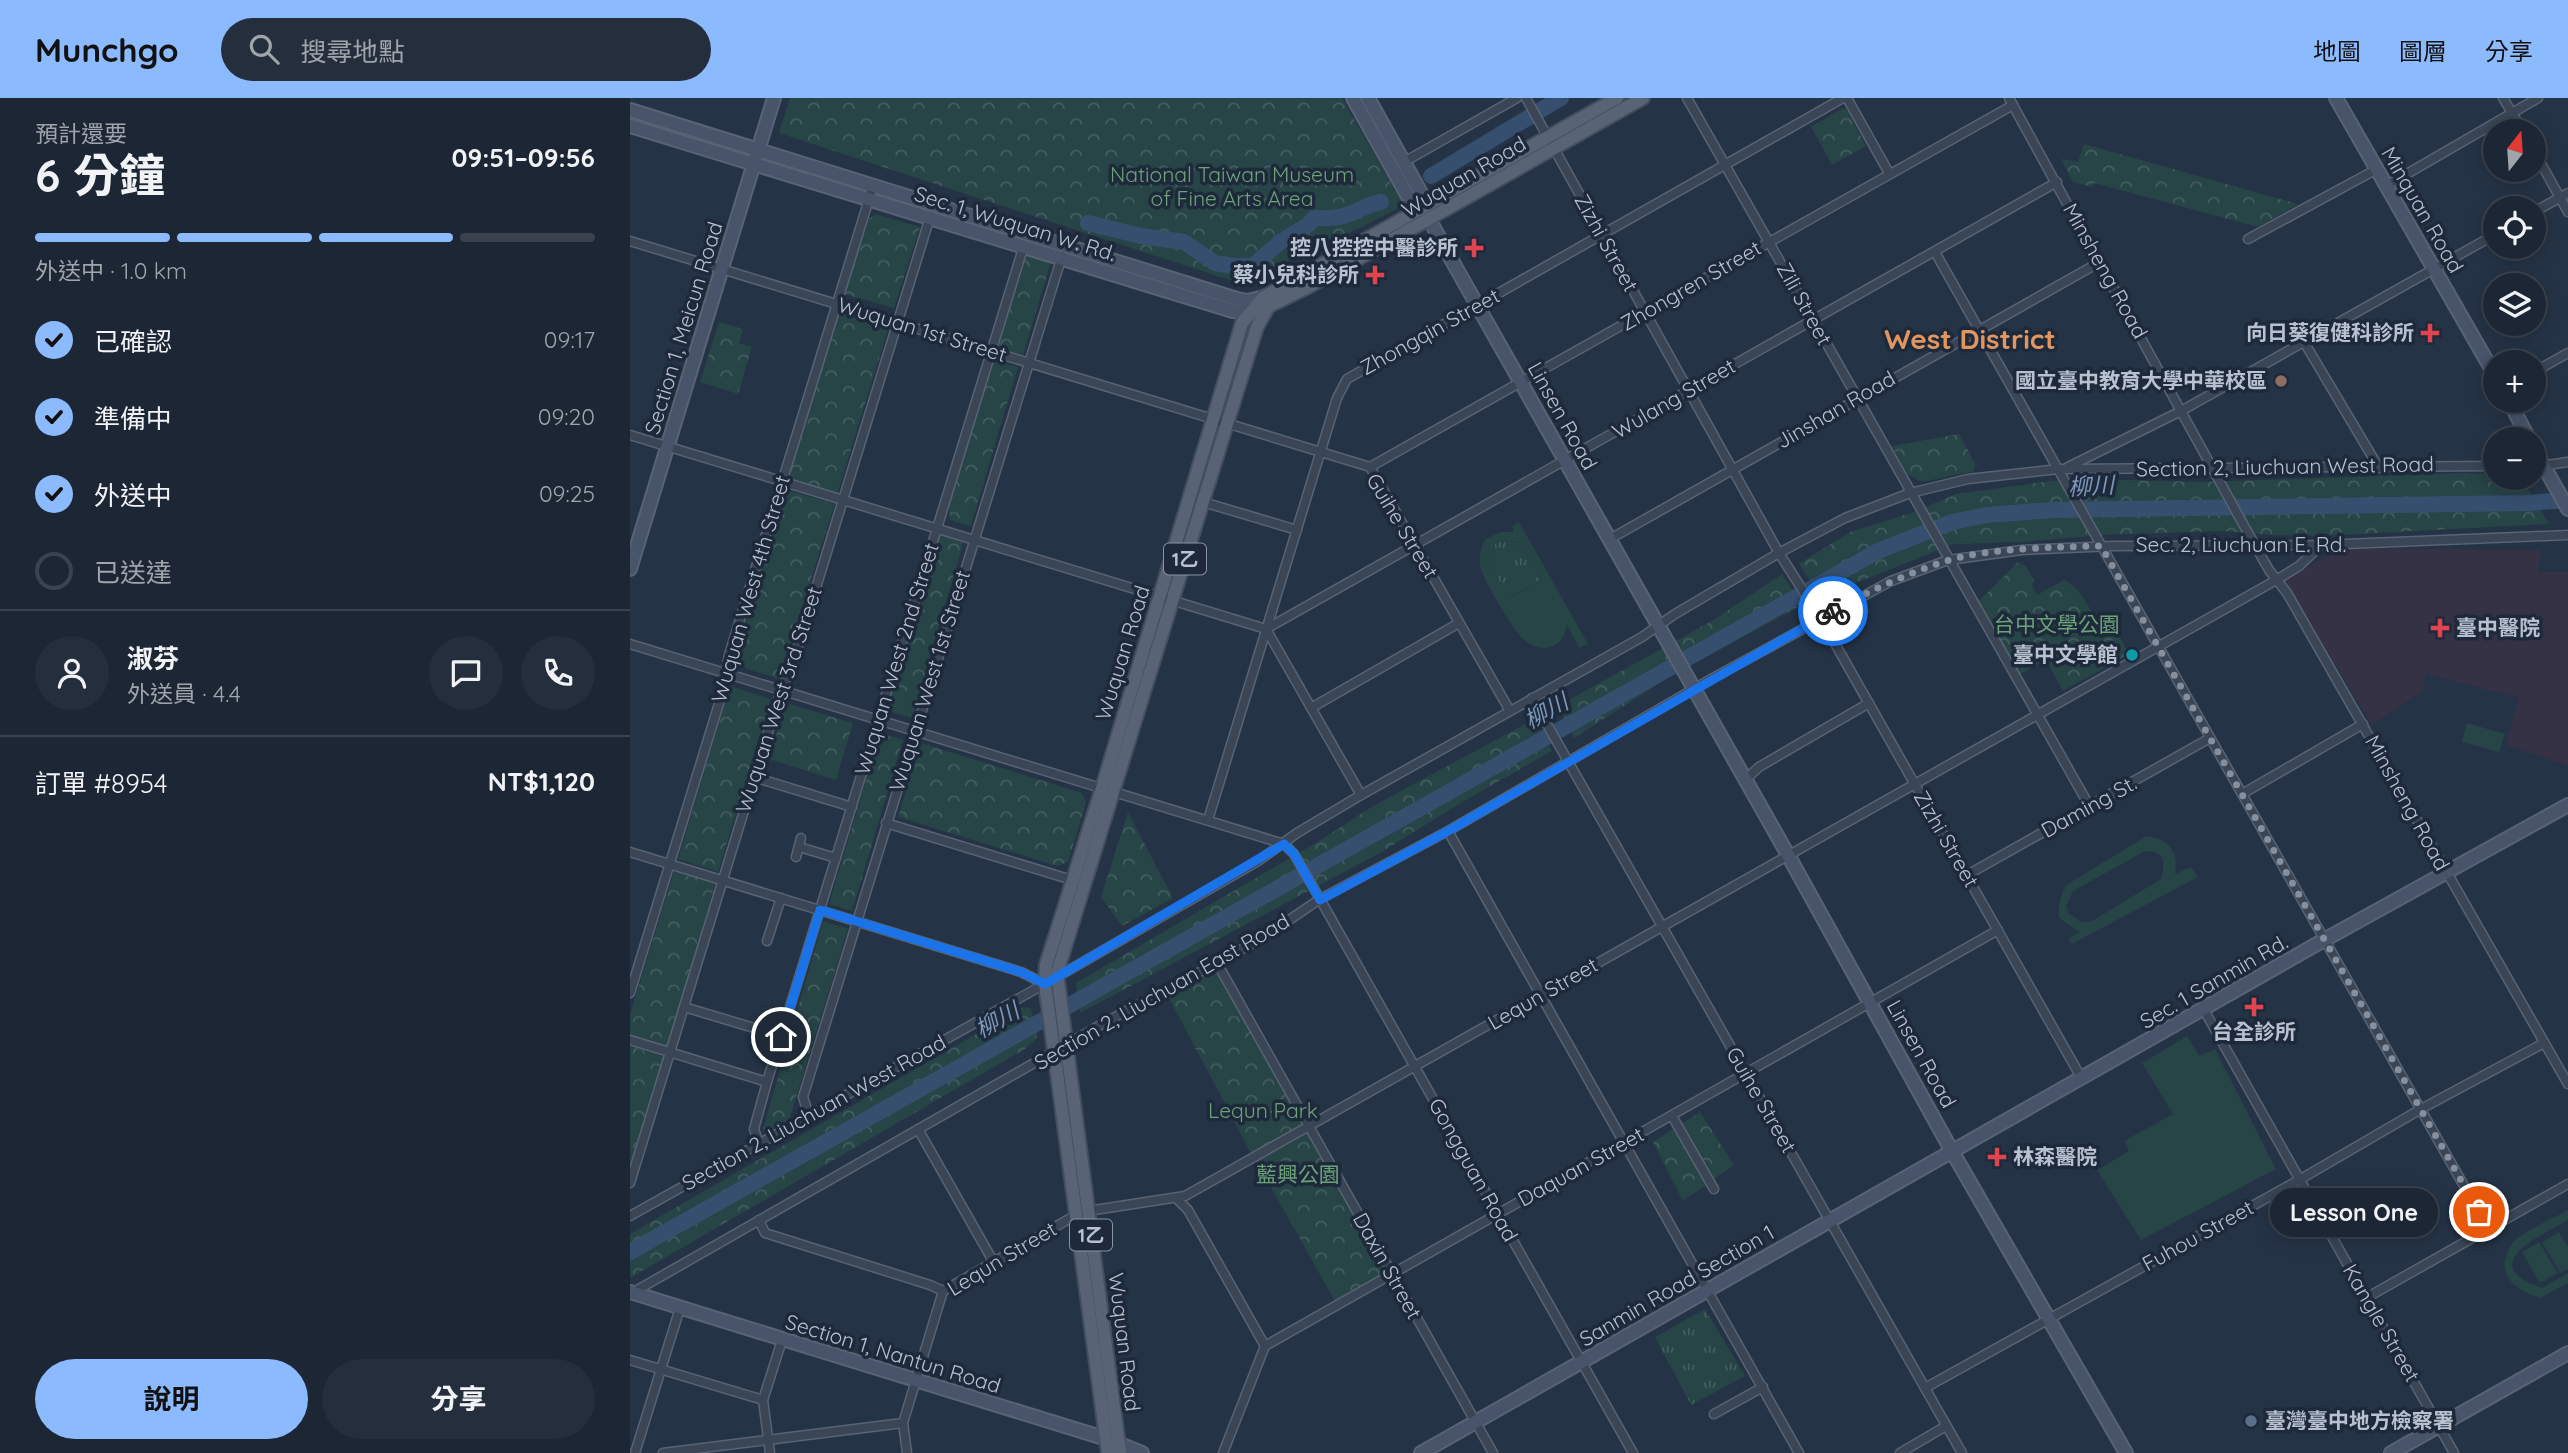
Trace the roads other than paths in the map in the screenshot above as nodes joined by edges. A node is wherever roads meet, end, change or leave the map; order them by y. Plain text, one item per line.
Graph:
1 (774, 98) edge
2 (1353, 98) edge
3 (1368, 98) edge
4 (1517, 98) edge
5 (1526, 98) edge
6 (1617, 98) edge
7 (1643, 98) edge
8 (1687, 98) edge
9 (1845, 98) edge
10 (2336, 98) edge
11 (2503, 98) edge
12 (2538, 98) edge
13 (2011, 101) edge
14 (630, 110) edge
15 (2512, 113) junction
16 (2516, 119) edge
17 (630, 126) edge
18 (1551, 143) junction
19 (756, 157) junction
20 (1404, 162) junction
21 (1725, 164) junction
22 (2377, 169) junction
23 (2546, 169) edge
24 (1889, 173) junction
25 (2057, 182) junction
26 (2386, 186) junction
27 (871, 193) junction
28 (2564, 195) edge
29 (2546, 205) edge
30 (2568, 212) edge
31 (1426, 214) junction
32 (930, 217) junction
33 (1602, 234) junction
34 (2248, 239) dead end
35 (630, 241) edge
36 (1026, 241) junction
37 (2483, 241) edge
38 (1769, 242) junction
39 (1063, 252) junction
40 (1936, 252) junction
41 (2100, 262) junction
42 (722, 269) junction
43 (2433, 269) junction
44 (1266, 303) junction
45 (836, 304) junction
46 (1477, 305) junction
47 (1240, 312) junction
48 (1645, 312) junction
49 (1252, 313) junction
50 (1813, 320) junction
51 (897, 323) junction
52 (1257, 327) junction
53 (1979, 329) junction
54 (2304, 342) junction
55 (992, 351) junction
56 (2568, 353) edge
57 (2483, 355) edge
58 (1028, 363) junction
59 (2546, 365) edge
60 (1521, 383) junction
61 (1690, 390) junction
62 (1857, 398) junction
63 (2181, 411) junction
64 (1213, 420) junction
65 (1227, 424) junction
66 (630, 435) edge
67 (667, 446) junction
68 (1321, 452) junction
69 (1565, 461) junction
70 (2568, 462) edge
71 (2483, 466) edge
72 (2546, 466) edge
73 (1370, 467) junction
74 (1734, 468) junction
75 (2212, 468) junction
76 (2379, 468) junction
77 (2059, 469) junction
78 (2546, 475) edge
79 (782, 481) junction
80 (1910, 493) junction
81 (843, 500) junction
82 (1203, 502) junction
83 (2568, 509) edge
84 (937, 529) junction
85 (1297, 530) junction
86 (2568, 535) edge
87 (1610, 539) junction
88 (973, 540) junction
89 (2255, 544) junction
90 (2321, 545) junction
91 (1415, 546) junction
92 (2101, 546) junction
93 (1779, 552) junction
94 (1948, 560) junction
95 (630, 569) edge
96 (2278, 579) junction
97 (1166, 599) junction
98 (1821, 619) junction
99 (1459, 623) junction
100 (1658, 626) junction
101 (1266, 629) junction
102 (630, 644) edge
103 (2158, 645) junction
104 (724, 673) junction
105 (1695, 689) junction
106 (781, 690) junction
107 (1532, 698) junction
108 (1869, 704) junction
109 (1311, 708) junction
110 (1510, 711) junction
111 (2036, 714) junction
112 (879, 720) junction
113 (2363, 724) junction
114 (915, 731) junction
115 (2210, 738) junction
116 (1568, 761) junction
117 (754, 777) junction
118 (1745, 779) junction
119 (1914, 783) junction
120 (1108, 790) junction
121 (2242, 794) junction
122 (1361, 795) junction
123 (2568, 804) edge
124 (852, 807) junction
125 (2090, 807) junction
126 (1208, 821) junction
127 (886, 823) junction
128 (1448, 831) junction
129 (1284, 844) junction
130 (630, 852) edge
131 (1788, 855) junction
132 (796, 856) dead end
133 (836, 858) junction
134 (669, 864) junction
135 (2447, 873) junction
136 (1967, 876) junction
137 (723, 880) junction
138 (1072, 880) junction
139 (780, 898) junction
140 (1320, 900) junction
141 (820, 910) junction
142 (856, 922) junction
143 (1662, 926) junction
144 (1998, 930) junction
145 (2324, 940) junction
146 (767, 941) dead end
147 (1217, 963) junction
148 (1058, 983) junction
149 (1046, 989) junction
150 (630, 993) edge
151 (1541, 996) junction
152 (1871, 1004) junction
153 (684, 1007) junction
154 (2204, 1010) junction
155 (781, 1037) junction
156 (630, 1040) edge
157 (2544, 1043) junction
158 (1068, 1045) junction
159 (670, 1052) junction
160 (1055, 1053) junction
161 (1414, 1067) junction
162 (1746, 1074) junction
163 (2082, 1079) junction
164 (767, 1082) junction
165 (2568, 1084) edge
166 (2421, 1109) junction
167 (809, 1116) junction
168 (1672, 1116) junction
169 (1309, 1126) junction
170 (918, 1129) junction
171 (1624, 1143) junction
172 (759, 1144) junction
173 (1953, 1153) junction
174 (2299, 1180) junction
175 (630, 1183) edge
176 (2568, 1184) edge
177 (1714, 1189) dead end
178 (1176, 1198) junction
179 (1082, 1213) junction
180 (1498, 1214) junction
181 (630, 1216) edge
182 (759, 1220) junction
183 (1830, 1222) junction
184 (2489, 1230) junction
185 (993, 1261) junction
186 (1391, 1274) junction
187 (943, 1291) junction
188 (1708, 1291) junction
189 (631, 1293) edge
190 (2367, 1298) junction
191 (680, 1308) junction
192 (2048, 1320) junction
193 (782, 1340) junction
194 (1265, 1346) junction
195 (2568, 1353) edge
196 (630, 1360) edge
197 (1581, 1363) junction
198 (661, 1370) junction
199 (917, 1381) junction
200 (1763, 1387) junction
201 (1925, 1388) junction
202 (764, 1400) junction
203 (1714, 1414) dead end
204 (1476, 1422) junction
205 (903, 1423) junction
206 (1946, 1426) junction
207 (2439, 1426) junction
208 (769, 1440) junction
209 (1115, 1445) edge
210 (714, 1450) edge
211 (635, 1453) edge
212 (663, 1453) edge
213 (770, 1453) edge
214 (907, 1453) edge
215 (1108, 1453) edge
216 (1142, 1453) edge
217 (1223, 1453) edge
218 (1421, 1453) edge
219 (1493, 1453) edge
220 (1633, 1453) edge
221 (1799, 1453) edge
222 (1900, 1453) edge
223 (1962, 1453) edge
224 (2126, 1453) edge
225 (2391, 1453) edge
226 (2454, 1453) edge

1 - 19 main road, Section 1, Meicun Road
2 - 31 main road
3 - 20 main road
4 - 20 street
5 - 18 street, Zizhi Street
6 - 18 main road, Wuquan Road
7 - 18 main road, Wuquan Road
8 - 21 street, Zili Street
9 - 21 street, Zhongqin Street
9 - 24 street
10 - 22 main road, Minquan Road
11 - 15 street
12 - 15 street
13 - 24 street, Zhongren Street
13 - 25 street, Minsheng Road
14 - 19 main road
15 - 16 street
15 - 26 street
17 - 19 main road
18 - 31 main road, Wuquan Road
18 - 33 street, Zizhi Street
19 - 27 main road, Sec. 1, Wuquan W. Rd.
19 - 42 main road, Section 1, Meicun Road
20 - 31 main road
21 - 33 street, Zhongqin Street
21 - 38 street, Zili Street
22 - 26 main road, Minquan Road
22 - 34 street
23 - 28 street
24 - 38 street, Zhongren Street
25 - 40 street, Wulang Street
25 - 41 street, Minsheng Road
26 - 43 main road, Minquan Road
27 - 32 main road, Sec. 1, Wuquan W. Rd.
27 - 36 main road, Sec. 1, Wuquan W. Rd.
27 - 45 street, Wuquan West 4th Street
28 - 29 street
28 - 30 street
31 - 44 main road, Wuquan Road
31 - 46 main road, Linsen Road
32 - 36 main road, Sec. 1, Wuquan W. Rd.
32 - 51 street, Wuquan West 3rd Street
33 - 46 street, Zhongqin Street
33 - 48 street, Zizhi Street
35 - 42 street, Wuquan 1st Street
36 - 39 main road, Sec. 1, Wuquan W. Rd.
36 - 55 street, Wuquan West 2nd Street
37 - 43 street
38 - 48 street, Zhongren Street
38 - 50 street, Zili Street
39 - 47 main road, Sec. 1, Wuquan W. Rd.
39 - 58 street, Wuquan West 1st Street
40 - 50 street, Wulang Street
40 - 53 street
41 - 53 street, Jinshan Road
41 - 63 street, Minsheng Road
42 - 45 street, Wuquan 1st Street
42 - 67 main road, Section 1, Meicun Road
43 - 54 street
43 - 57 main road, Minquan Road
44 - 47 main road, Sec. 1, Wuquan W. Rd.
44 - 49 main road, Wuquan Road
44 - 52 main road, Wuquan Road / 1乙
45 - 51 street, Wuquan 1st Street
45 - 79 street, Wuquan West 4th Street
46 - 60 main road, Linsen Road
46 - 68 street, Zhongqin Street
47 - 49 main road, Wuquan Road / 1乙
47 - 64 main road, Wuquan Road / 1乙
48 - 60 street, Zhongren Street
48 - 61 street, Zizhi Street
49 - 52 main road
50 - 61 street, Wulang Street
50 - 62 street, Zili Street
51 - 55 street, Wuquan 1st Street
51 - 81 street, Wuquan West 3rd Street
52 - 65 main road, Wuquan Road / 1乙
53 - 62 street, Jinshan Road
53 - 77 street
54 - 63 street
54 - 76 street
55 - 58 street, Wuquan 1st Street
55 - 84 street, Wuquan West 2nd Street
56 - 59 street
58 - 64 street, Wuquan 1st Street
58 - 88 street, Wuquan West 1st Street
60 - 69 main road, Linsen Road
60 - 73 street, Zhongren Street
61 - 69 street, Wulang Street
61 - 74 street, Zizhi Street
62 - 74 street, Jinshan Road
62 - 80 street, Zili Street
63 - 75 street, Minsheng Road
63 - 77 street
64 - 65 street, Wuquan 1st Street
64 - 97 main road, Wuquan Road / 1乙
65 - 68 street, Guihe Street
65 - 82 main road, Wuquan Road / 1乙
66 - 67 street
67 - 79 street
67 - 95 main road, Section 1, Meicun Road
68 - 73 street, Guihe Street
68 - 85 street, Zhongqin Street
69 - 87 main road, Linsen Road
69 - 91 street, Wulang Street
70 - 72 street
71 - 76 street, Section 2, Liuchuan West Road
73 - 91 street, Guihe Street
74 - 87 street, Jinshan Road
74 - 93 street, Zizhi Street
75 - 76 street, Section 2, Liuchuan West Road
75 - 77 street, Section 2, Liuchuan West Road
75 - 89 street, Minsheng Road
77 - 80 street, Section 2, Liuchuan West Road
77 - 92 street
78 - 83 main road
79 - 81 street
79 - 104 street, Wuquan West 4th Street
80 - 93 street, Section 2, Liuchuan West Road
80 - 94 street, Zili Street
81 - 84 street
81 - 106 street, Wuquan West 3rd Street
82 - 85 street
82 - 97 main road, Wuquan Road / 1乙
84 - 88 street
84 - 112 street, Wuquan West 2nd Street
85 - 101 street, Zhongqin Street
86 - 90 street, Sec. 2, Liuchuan E. Rd.
87 - 100 main road, Linsen Road
88 - 97 street
88 - 114 street, Wuquan West 1st Street
89 - 90 street, Sec. 2, Liuchuan E. Rd.
89 - 92 street, Sec. 2, Liuchuan E. Rd.
89 - 96 street, Minsheng Road
90 - 96 street, Lequn Street
91 - 99 street, Guihe Street
91 - 101 street, Wulang Street
92 - 94 street, Sec. 2, Liuchuan E. Rd.
92 - 103 street
93 - 98 street, Zizhi Street
93 - 100 street, Section 2, Liuchuan West Road
94 - 98 street, Sec. 2, Liuchuan E. Rd.
94 - 111 street
96 - 103 street, Lequn Street
96 - 113 street, Minsheng Road
97 - 101 street
97 - 120 main road, Wuquan Road / 1乙
98 - 105 street, Sec. 2, Liuchuan E. Rd.
98 - 108 street, Zizhi Street
99 - 109 street
99 - 110 street, Guihe Street
100 - 105 main road, Linsen Road
100 - 107 street, Section 2, Liuchuan West Road
101 - 109 street
101 - 126 street, Zhongqin Street
102 - 104 street
103 - 111 street, Lequn Street
103 - 115 street
104 - 106 street
104 - 134 street, Wuquan West 4th Street
105 - 116 street, Section 2, Liuchuan East Road
105 - 118 main road, Linsen Road
106 - 112 street
106 - 117 street, Wuquan West 3rd Street
107 - 110 street, Section 2, Liuchuan West Road
107 - 116 street, Guihe Street
108 - 118 street
108 - 119 street, Zizhi Street
109 - 122 street
110 - 122 street, Section 2, Liuchuan West Road
111 - 119 street, Lequn Street
111 - 125 street
112 - 114 street
112 - 124 street, Wuquan West 2nd Street
113 - 121 street
113 - 135 street, Minsheng Road
114 - 120 street
114 - 127 street, Wuquan West 1st Street
115 - 121 street
115 - 125 street, Daming St.
116 - 128 street, Section 2, Liuchuan East Road
116 - 143 street, Guihe Street
117 - 124 street
117 - 137 street, Wuquan West 3rd Street
118 - 131 main road, Linsen Road
119 - 131 street, Lequn Street
119 - 136 street, Zizhi Street
120 - 126 street
120 - 138 main road, Wuquan Road / 1乙
120 - 148 main road, Wuquan Road / 1乙
121 - 145 street
122 - 129 street, Section 2, Liuchuan West Road
123 - 135 main road, Sec. 1 Sanmin Rd.
124 - 133 street, Wuquan West 2nd Street
125 - 136 street, Daming St.
126 - 129 street
127 - 138 street
127 - 142 street, Wuquan West 1st Street
128 - 140 street, Section 2, Liuchuan East Road
128 - 151 street
129 - 140 street, Gongguan Road
129 - 148 street, Section 2, Liuchuan West Road
130 - 134 street
131 - 143 street, Lequn Street
131 - 152 main road, Linsen Road
132 - 133 street
133 - 141 street, Wuquan West 2nd Street
134 - 137 street
134 - 150 street, Wuquan West 4th Street
135 - 145 main road, Sec. 1 Sanmin Rd.
135 - 157 street, Minsheng Road
136 - 144 street, Zizhi Street
137 - 139 street
137 - 153 street, Wuquan West 3rd Street
138 - 149 main road, Wuquan Road / 1乙
139 - 141 street
139 - 146 street
140 - 147 street, Section 2, Liuchuan East Road
140 - 161 street, Gongguan Road
141 - 142 street
141 - 155 street, Wuquan West 2nd Street
142 - 149 street
142 - 167 street, Wuquan West 1st Street
143 - 151 street, Lequn Street
143 - 162 street, Guihe Street
144 - 152 street, Daquan Street
144 - 163 street, Zizhi Street
145 - 154 main road, Sec. 1 Sanmin Rd.
145 - 166 street
147 - 158 street, Section 2, Liuchuan East Road
147 - 169 street, Daxin Street
148 - 149 street, Section 2, Liuchuan West Road
148 - 158 main road, Wuquan Road / 1乙
149 - 160 main road, Wuquan Road / 1乙
149 - 167 street, Section 2, Liuchuan West Road
151 - 161 street, Lequn Street
151 - 171 street
152 - 162 street, Daquan Street
152 - 173 main road, Linsen Road
153 - 155 street
153 - 159 street, Wuquan West 3rd Street
154 - 163 main road, Sec. 1 Sanmin Rd.
154 - 174 street, Kangle Street
155 - 164 street, Wuquan West 2nd Street
156 - 159 street
157 - 165 street, Minsheng Road
157 - 166 street, Fuhou Street
158 - 160 street, Section 2, Liuchuan East Road
158 - 179 main road, Wuquan Road / 1乙
159 - 164 street
159 - 175 street, Wuquan West 3rd Street
160 - 170 street, Section 2, Liuchuan East Road
160 - 179 main road, Wuquan Road / 1乙
161 - 169 street, Lequn Street
161 - 180 street, Gongguan Road
162 - 168 street, Daquan Street
162 - 183 street, Guihe Street
163 - 173 main road, Sec. 1 Sanmin Rd.
164 - 172 street, Wuquan West 2nd Street
166 - 174 street, Fuhou Street
166 - 184 street
167 - 172 street, Section 2, Liuchuan West Road
168 - 171 street, Daquan Street
168 - 177 street
169 - 178 street, Lequn Street
169 - 186 street, Daxin Street
170 - 182 street, Section 2, Liuchuan East Road
170 - 185 street
171 - 180 street, Daquan Street
171 - 188 street
172 - 181 street, Section 2, Liuchuan West Road
173 - 183 main road, Sanmin Road Section 1
173 - 192 main road, Linsen Road
174 - 190 street, Kangle Street
174 - 192 street, Fuhou Street
176 - 184 street
178 - 179 street, Lequn Street
178 - 194 street
179 - 185 street, Lequn Street
179 - 209 main road, Wuquan Road / 1乙
180 - 186 street, Daquan Street
180 - 197 street, Gongguan Road
182 - 187 street
182 - 189 street, Section 2, Liuchuan East Road
183 - 188 main road, Sanmin Road Section 1
183 - 201 street, Guihe Street
184 - 190 street
185 - 187 street, Lequn Street
186 - 194 street, Daquan Street
186 - 204 street, Daxin Street
187 - 199 street, Lequn Street
188 - 197 main road, Sanmin Road Section 1
188 - 200 street
189 - 191 main road, Section 1, Nantun Road
190 - 207 street, Kangle Street
191 - 193 main road, Section 1, Nantun Road
191 - 198 street
192 - 201 street, Fuhou Street
192 - 224 main road, Linsen Road
193 - 199 main road, Section 1, Nantun Road
193 - 202 street
194 - 217 street
195 - 207 main road
196 - 198 street
197 - 204 main road, Sanmin Road Section 1
197 - 220 street, Gongguan Road
198 - 202 street
198 - 211 street
199 - 205 street, Lequn Street
199 - 209 main road, Section 1, Nantun Road
200 - 203 street
200 - 221 street
201 - 206 street, Guihe Street
202 - 208 street
204 - 218 main road, Sanmin Road Section 1
204 - 219 street, Daxin Street
205 - 208 street
205 - 214 street, Lequn Street
206 - 222 street
206 - 223 street, Guihe Street
207 - 225 main road
207 - 226 street, Kangle Street
208 - 210 street
208 - 213 street
209 - 215 main road, Wuquan Road / 1乙
209 - 216 main road, Section 1, Nantun Road
210 - 212 street

